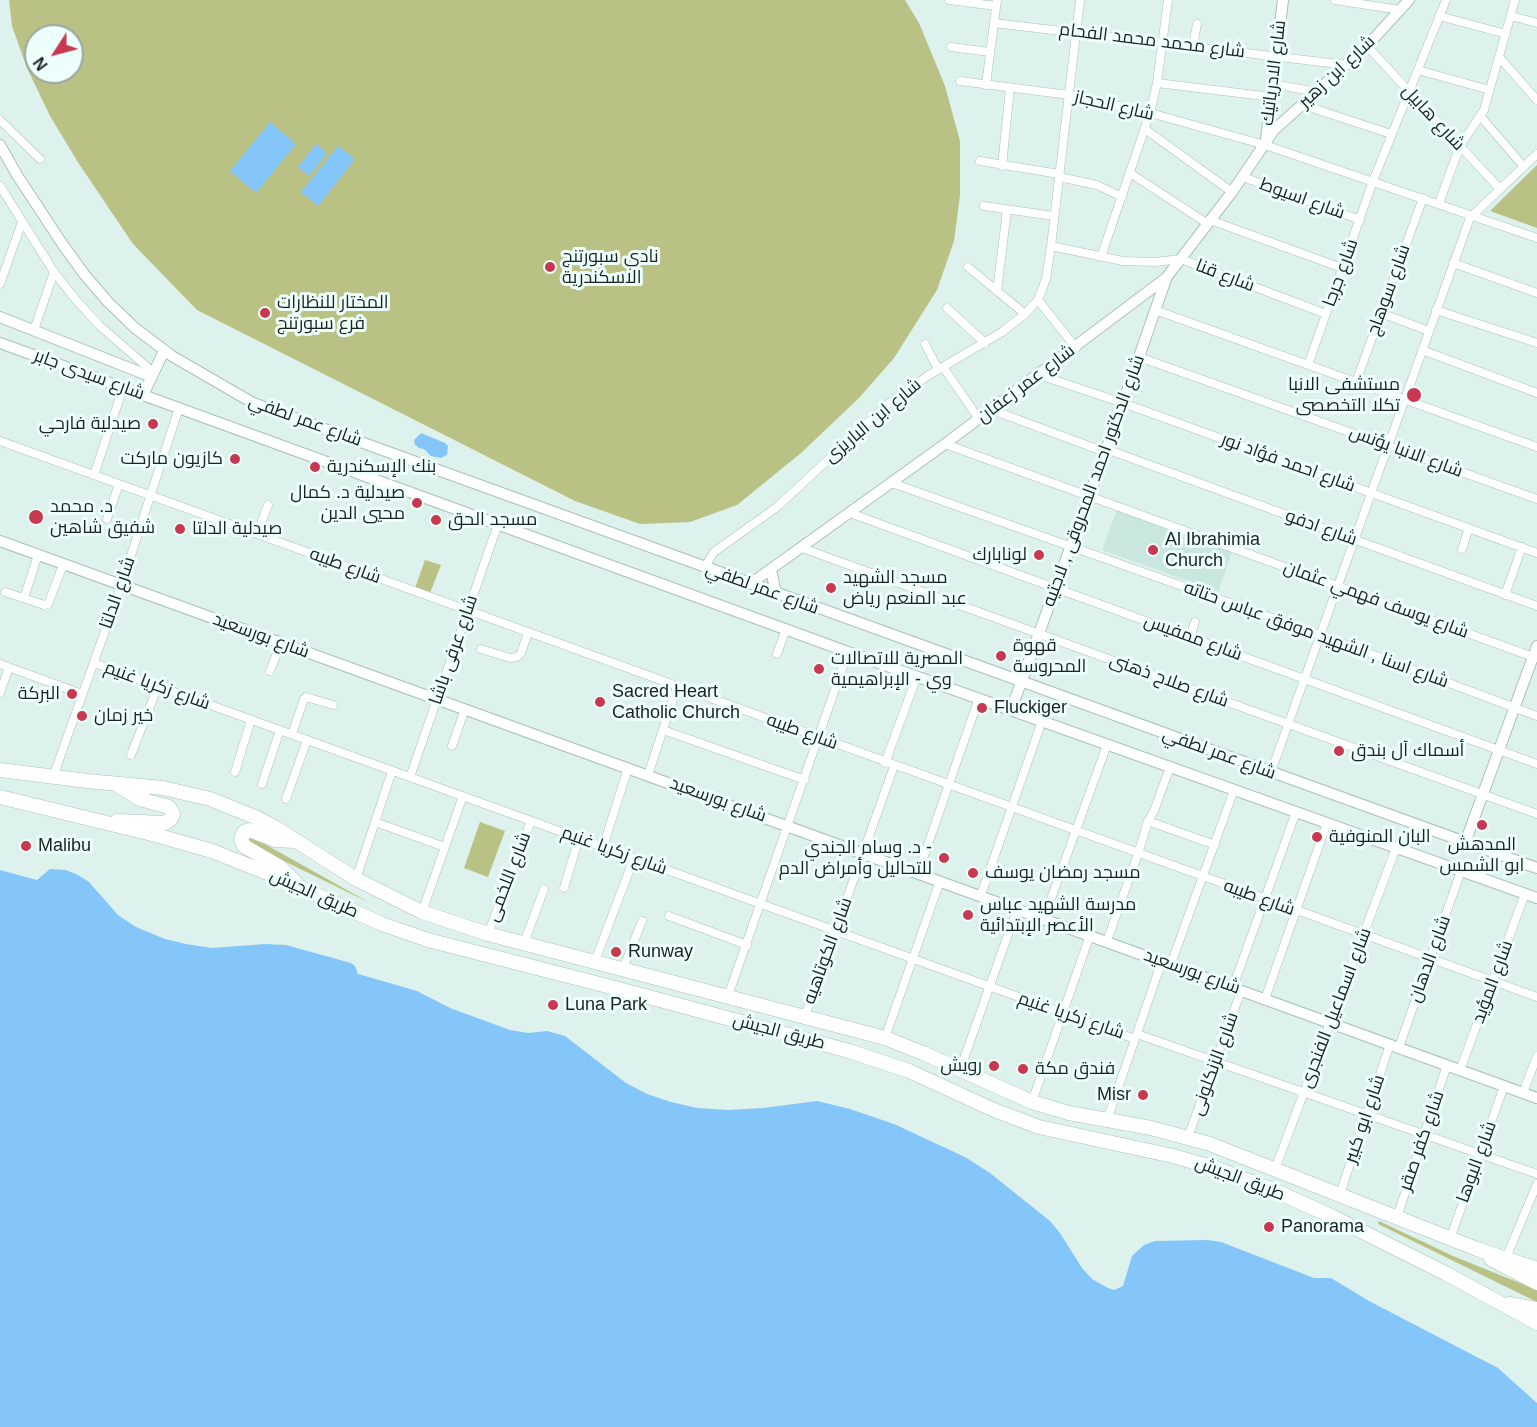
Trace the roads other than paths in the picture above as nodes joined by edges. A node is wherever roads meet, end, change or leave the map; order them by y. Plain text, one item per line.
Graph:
1 (949, 0) edge
2 (1080, 0) edge
3 (1168, 0) edge
4 (1283, 0) edge
5 (1335, 0) edge
6 (1409, 0) edge
7 (1446, 0) edge
8 (1515, 0) edge
9 (996, 3) edge
10 (1400, 10) junction
11 (1439, 16) junction
12 (1511, 16) junction
13 (994, 23) junction
14 (1197, 24) dead end
15 (1537, 24) edge
16 (1076, 32) junction
17 (1506, 34) junction
18 (1164, 43) junction
19 (1193, 46) junction
20 (1366, 46) junction
21 (951, 47) dead end
22 (990, 52) junction
23 (1276, 56) junction
24 (1499, 57) junction
25 (1347, 64) junction
26 (1418, 70) junction
27 (960, 81) dead end
28 (1157, 83) junction
29 (1273, 84) junction
30 (986, 85) junction
31 (1537, 85) edge
32 (1010, 87) junction
33 (1490, 90) junction
34 (1317, 92) junction
35 (1409, 92) junction
36 (1529, 92) junction
37 (1069, 95) junction
38 (1272, 97) junction
39 (1537, 100) edge
40 (1303, 105) junction
41 (1150, 113) junction
42 (1481, 117) junction
43 (0, 120) edge
44 (1145, 129) junction
45 (1392, 134) junction
46 (0, 145) edge
47 (1265, 145) junction
48 (1460, 146) junction
49 (1537, 154) edge
50 (40, 159) dead end
51 (980, 161) dead end
52 (1002, 166) junction
53 (1524, 166) junction
54 (1130, 173) junction
55 (1059, 175) junction
56 (1243, 177) junction
57 (1373, 181) junction
58 (0, 186) edge
59 (1500, 189) junction
60 (1232, 192) junction
61 (1122, 197) junction
62 (1423, 198) junction
63 (1439, 203) junction
64 (984, 206) dead end
65 (1007, 210) junction
66 (1472, 215) junction
67 (1054, 216) junction
68 (1360, 220) junction
69 (22, 222) junction
70 (1209, 222) junction
71 (1537, 238) edge
72 (1051, 246) junction
73 (1101, 257) junction
74 (1181, 259) junction
75 (1453, 263) junction
76 (968, 267) dead end
77 (1342, 268) junction
78 (54, 272) junction
79 (1166, 279) junction
80 (0, 284) edge
81 (997, 291) junction
82 (1537, 293) edge
83 (1038, 300) junction
84 (947, 308) dead end
85 (1155, 310) junction
86 (1437, 310) junction
87 (1381, 313) junction
88 (1025, 314) junction
89 (1326, 314) junction
90 (0, 317) edge
91 (34, 330) junction
92 (1429, 331) junction
93 (0, 343) edge
94 (985, 343) junction
95 (1537, 343) edge
96 (925, 344) dead end
97 (1076, 348) junction
98 (1422, 350) junction
99 (164, 351) junction
100 (1139, 357) junction
101 (1308, 365) junction
102 (940, 368) junction
103 (153, 375) junction
104 (1039, 375) junction
105 (1356, 382) junction
106 (123, 388) junction
107 (1537, 393) edge
108 (143, 395) junction
109 (1405, 400) junction
110 (1123, 403) junction
111 (179, 408) junction
112 (992, 410) junction
113 (979, 419) junction
114 (0, 441) edge
115 (945, 444) junction
116 (1388, 446) junction
117 (1537, 447) edge
118 (1106, 451) junction
119 (93, 475) junction
120 (892, 483) junction
121 (119, 484) junction
122 (1371, 493) junction
123 (150, 495) junction
124 (1089, 496) junction
125 (1537, 499) edge
126 (268, 505) dead end
127 (850, 513) junction
128 (107, 519) dead end
129 (498, 524) junction
130 (1469, 528) junction
131 (257, 534) junction
132 (1354, 540) junction
133 (0, 541) edge
134 (1071, 546) junction
135 (1522, 547) junction
136 (801, 548) junction
137 (1462, 549) dead end
138 (1537, 553) edge
139 (38, 555) junction
140 (63, 565) junction
141 (704, 568) junction
142 (771, 570) junction
143 (750, 584) junction
144 (121, 586) junction
145 (1338, 586) junction
146 (1055, 588) junction
147 (5, 592) dead end
148 (776, 594) junction
149 (1505, 595) junction
150 (24, 598) junction
151 (1537, 606) edge
152 (468, 611) junction
153 (1194, 622) dead end
154 (786, 629) junction
155 (528, 633) junction
156 (1039, 634) junction
157 (1320, 635) junction
158 (1190, 637) junction
159 (281, 643) junction
160 (481, 649) dead end
161 (848, 652) junction
162 (777, 654) dead end
163 (1536, 654) edge
164 (0, 663) edge
165 (93, 663) junction
166 (9, 667) junction
167 (270, 672) dead end
168 (917, 676) junction
169 (1305, 679) junction
170 (1021, 682) junction
171 (158, 686) junction
172 (677, 687) junction
173 (0, 693) edge
174 (82, 693) junction
175 (979, 698) junction
176 (437, 699) junction
177 (333, 705) dead end
178 (1515, 708) junction
179 (465, 709) junction
180 (1011, 710) junction
181 (1537, 716) edge
182 (251, 720) junction
183 (1042, 721) junction
184 (1289, 724) junction
185 (280, 730) junction
186 (663, 730) junction
187 (292, 734) junction
188 (819, 739) junction
189 (307, 740) junction
190 (1107, 744) junction
191 (452, 746) dead end
192 (1500, 750) junction
193 (132, 755) dead end
194 (885, 762) junction
195 (1537, 764) edge
196 (894, 766) junction
197 (1170, 767) junction
198 (628, 768) junction
199 (0, 770) edge
200 (392, 771) junction
201 (235, 772) dead end
202 (1271, 772) junction
203 (648, 775) junction
204 (53, 777) junction
205 (410, 777) junction
206 (805, 780) junction
207 (115, 783) junction
208 (262, 784) dead end
209 (948, 785) junction
210 (1234, 790) junction
211 (1483, 794) junction
212 (463, 796) junction
213 (0, 797) edge
214 (286, 799) dead end
215 (1011, 808) junction
216 (1296, 812) junction
217 (1537, 814) edge
218 (531, 821) junction
219 (1148, 821) junction
220 (100, 822) junction
221 (375, 822) junction
222 (1327, 823) junction
223 (789, 826) junction
224 (1076, 831) junction
225 (579, 838) junction
226 (296, 841) junction
227 (1466, 843) junction
228 (1215, 845) junction
229 (445, 847) junction
230 (603, 847) junction
231 (1396, 848) junction
232 (863, 853) junction
233 (1138, 854) junction
234 (634, 858) junction
235 (1537, 868) edge
236 (1461, 871) junction
237 (918, 873) junction
238 (1203, 878) junction
239 (356, 879) junction
240 (940, 880) junction
241 (299, 887) junction
242 (564, 888) dead end
243 (544, 889) dead end
244 (1525, 894) junction
245 (981, 896) junction
246 (1537, 898) edge
247 (1264, 900) junction
248 (761, 904) junction
249 (1017, 909) junction
250 (422, 912) junction
251 (1296, 912) junction
252 (669, 916) dead end
253 (1044, 918) junction
254 (642, 921) dead end
255 (835, 932) junction
256 (488, 934) junction
257 (1090, 935) junction
258 (1363, 936) junction
259 (1107, 941) junction
260 (524, 943) junction
261 (747, 945) junction
262 (912, 959) junction
263 (1430, 959) junction
264 (595, 962) junction
265 (1166, 963) junction
266 (623, 969) junction
267 (1493, 982) junction
268 (989, 987) junction
269 (1237, 989) junction
270 (728, 996) junction
271 (1537, 997) edge
272 (1265, 999) junction
273 (1063, 1013) junction
274 (805, 1016) junction
275 (1331, 1023) junction
276 (1136, 1036) junction
277 (885, 1038) junction
278 (1394, 1046) junction
279 (1537, 1056) edge
280 (1216, 1061) junction
281 (1447, 1065) junction
282 (960, 1070) junction
283 (1460, 1070) junction
284 (1504, 1086) junction
285 (1304, 1091) junction
286 (1523, 1093) junction
287 (1537, 1098) edge
288 (1032, 1102) junction
289 (1366, 1114) junction
290 (1107, 1120) junction
291 (1424, 1136) junction
292 (1188, 1137) junction
293 (1480, 1154) junction
294 (1275, 1169) junction
295 (1537, 1174) edge
296 (1537, 1184) edge
297 (1340, 1194) junction
298 (1397, 1217) junction
299 (1450, 1239) junction
300 (1477, 1249) junction
301 (1506, 1258) junction
302 (1537, 1269) edge
303 (1537, 1282) edge
304 (1501, 1304) junction
305 (1537, 1309) edge
306 (1537, 1323) edge

1 - 9 street
2 - 16 street, شارع ابن الباريزى
3 - 18 street
4 - 23 street, شارع الادرياتيك
5 - 10 street
6 - 10 street, شارع ابن زهير
7 - 11 street, شارع جرجا
8 - 12 street
9 - 13 street
10 - 20 street, شارع ابن زهير
11 - 17 street
11 - 26 street, شارع جرجا
12 - 15 street
12 - 17 street
13 - 16 street, شارع محمد محمد الفحام
13 - 22 street
14 - 19 street
16 - 18 street, شارع محمد محمد الفحام
16 - 37 street, شارع ابن الباريزى
17 - 24 street
18 - 19 street, شارع محمد محمد الفحام
18 - 28 street
19 - 23 street, شارع محمد محمد الفحام
20 - 25 street, شارع ابن زهير
20 - 35 street, شارع هابيل
21 - 22 street
22 - 30 street
23 - 25 street, شارع محمد محمد الفحام
23 - 29 street, شارع الادرياتيك
24 - 33 street
24 - 36 street
25 - 34 street, شارع ابن زهير
26 - 33 street
26 - 35 street, شارع جرجا
27 - 30 street, شارع الحجاز
28 - 38 street
28 - 41 street
29 - 34 street
29 - 38 street, شارع الادرياتيك
30 - 32 street, شارع الحجاز
31 - 36 street
32 - 37 street, شارع الحجاز
32 - 52 street
33 - 42 street
34 - 40 street, شارع ابن زهير
35 - 45 street, شارع جرجا
35 - 48 street, شارع هابيل
36 - 39 street
37 - 41 street, شارع الحجاز
37 - 55 street, شارع ابن الباريزى
38 - 47 street, شارع الادرياتيك
40 - 45 street
40 - 47 street, شارع ابن زهير
41 - 44 street
41 - 47 street, شارع الحجاز
42 - 48 street
42 - 53 street
43 - 50 street
44 - 54 street
44 - 60 street
45 - 57 street, شارع جرجا
46 - 99 street, شارع عمر لطفي
47 - 56 street, شارع عمر زعفان
47 - 57 street, شارع الحجاز
48 - 59 street, شارع هابيل
48 - 63 street
49 - 53 street
51 - 52 street
52 - 55 street
53 - 59 street
54 - 61 street
54 - 70 street
55 - 61 street
55 - 67 street, شارع ابن الباريزى
56 - 60 street, شارع عمر زعفان
56 - 68 street, شارع اسيوط
57 - 62 street, شارع الحجاز
57 - 68 street, شارع جرجا
58 - 69 street
59 - 66 street
60 - 70 street, شارع عمر زعفان
61 - 73 street
62 - 63 street, شارع الحجاز
62 - 87 street, شارع سوهاج
63 - 66 street, شارع الحجاز
64 - 65 street
65 - 67 street
65 - 81 street
66 - 71 street, شارع الحجاز
66 - 75 street
67 - 72 street, شارع ابن الباريزى
68 - 77 street, شارع جرجا
69 - 78 street
69 - 80 street
70 - 74 street, شارع عمر زعفان
70 - 77 street
72 - 73 street, شارع قنا
72 - 83 street, شارع ابن الباريزى
73 - 74 street, شارع قنا
74 - 79 street, شارع عمر زعفان
74 - 89 street, شارع قنا
75 - 82 street
75 - 86 street
76 - 81 street
77 - 89 street, شارع جرجا
78 - 91 street
78 - 103 street
79 - 85 street, شارع الدكتور احمد المحروقى , لاجتيه
79 - 97 street, شارع عمر زعفان
81 - 88 street
83 - 88 street, شارع ابن الباريزى
83 - 97 street
84 - 94 street
85 - 100 street, شارع الدكتور احمد المحروقى , لاجتيه
85 - 101 street
86 - 92 street
86 - 95 street
87 - 92 street
87 - 105 street, شارع سوهاج
88 - 94 street, شارع ابن الباريزى
89 - 101 street, شارع جرجا
90 - 91 street, شارع سيدى جابر
91 - 103 street, شارع سيدى جابر
92 - 98 street
93 - 106 street, شارع سيدى جابر
94 - 102 street, شارع ابن الباريزى
96 - 102 street
97 - 104 street, شارع عمر زعفان
98 - 107 street
98 - 109 street
99 - 103 street
99 - 141 street, شارع عمر لطفي
100 - 110 street, شارع الدكتور احمد المحروقى , لاجتيه
100 - 116 street, شارع الانبا يؤنس
101 - 105 street
102 - 113 street
102 - 141 street, شارع ابن الباريزى
103 - 108 street
104 - 110 street, شارع احمد فؤاد نور
104 - 112 street, شارع عمر زعفان
105 - 109 street
106 - 108 street, شارع سيدى جابر
106 - 119 street
108 - 111 street, شارع سيدى جابر
109 - 116 street
109 - 117 street
110 - 118 street, شارع الدكتور احمد المحروقى , لاجتيه
110 - 122 street, شارع احمد فؤاد نور
111 - 123 street, شارع الدلتا
111 - 129 street, شارع عمر لطفي
112 - 113 street, شارع عمر زعفان
112 - 118 street, شارع ادفو
113 - 115 street, شارع عمر زعفان
114 - 119 street, شارع طيبه
115 - 120 street, شارع عمر زعفان
115 - 124 street, شارع يوسف فهمي عثمان
116 - 122 street
116 - 125 street, شارع الانبا يؤنس
118 - 124 street, شارع الدكتور احمد المحروقى , لاجتيه
118 - 132 street, شارع ادفو
119 - 121 street, شارع طيبه
120 - 127 street, شارع عمر زعفان
120 - 134 street, شارع اسنا , الشهيد موفق عباس حتاته
121 - 123 street, شارع طيبه
121 - 128 street
122 - 130 street, شارع احمد فؤاد نور
122 - 132 street
123 - 131 street, شارع طيبه
123 - 144 street, شارع الدلتا
124 - 134 street, شارع الدكتور احمد المحروقى , لاجتيه
124 - 145 street, شارع يوسف فهمي عثمان
126 - 131 street
127 - 136 street, شارع عمر زعفان
127 - 146 street, شارع ممفيس
129 - 152 street, شارع عرفى باشا
129 - 154 street, شارع عمر لطفي
130 - 135 street, شارع احمد فؤاد نور
130 - 137 street
131 - 152 street, شارع طيبه
132 - 145 street
132 - 149 street, شارع ادفو
133 - 139 street, شارع بورسعيد
134 - 146 street, شارع الدكتور احمد المحروقى , لاجتيه
134 - 157 street, شارع اسنا , الشهيد موفق عباس حتاته
135 - 138 street, شارع احمد فؤاد نور
135 - 149 street
136 - 142 street, شارع عمر زعفان
136 - 156 street, شارع صلاح ذهنى
139 - 140 street, شارع بورسعيد
139 - 150 street
140 - 144 street, شارع بورسعيد
140 - 150 street
141 - 143 street, شارع عمر لطفي
142 - 143 street, شارع عمر زعفان
142 - 148 street
143 - 148 street, شارع عمر لطفي
144 - 159 street, شارع بورسعيد
144 - 165 street, شارع الدلتا
145 - 157 street
145 - 163 street, شارع يوسف فهمي عثمان
146 - 156 street, شارع الدكتور احمد المحروقى , لاجتيه
146 - 158 street, شارع ممفيس
147 - 150 street
148 - 170 street, شارع عمر لطفي
149 - 151 street, شارع ادفو
152 - 155 street, شارع طيبه
152 - 176 street, شارع عرفى باشا
153 - 158 street
154 - 161 street, شارع عمر لطفي
154 - 162 street
155 - 160 street
155 - 172 street, شارع طيبه
156 - 170 street, شارع الدكتور احمد المحروقى , لاجتيه
156 - 184 street, شارع صلاح ذهنى
157 - 169 street
157 - 178 street, شارع اسنا , الشهيد موفق عباس حتاته
158 - 169 street, شارع ممفيس
159 - 167 street
159 - 176 street, شارع بورسعيد
161 - 168 street, شارع عمر لطفي
161 - 188 street
163 - 178 street
164 - 166 street
165 - 171 street, شارع زكريا غنيم
165 - 174 street, شارع الدلتا
166 - 173 street
166 - 174 street
168 - 175 street, شارع عمر لطفي
168 - 194 street
169 - 184 street
169 - 192 street, شارع ممفيس
170 - 180 street, شارع الدكتور احمد المحروقى , لاجتيه
170 - 202 street, شارع عمر لطفي
171 - 182 street, شارع زكريا غنيم
171 - 193 street
172 - 186 street
172 - 188 street, شارع طيبه
174 - 204 street, شارع الدلتا
175 - 180 street, شارع عمر لطفي
175 - 209 street
176 - 179 street, شارع بورسعيد
176 - 205 street, شارع عرفى باشا
177 - 187 street
178 - 181 street, شارع اسنا , الشهيد موفق عباس حتاته
178 - 192 street
179 - 191 street
179 - 198 street, شارع بورسعيد
180 - 183 street, شارع عمر لطفي
182 - 185 street, شارع زكريا غنيم
182 - 201 street
183 - 190 street, شارع عمر لطفي
183 - 215 street
184 - 202 street
184 - 211 street, شارع صلاح ذهنى
185 - 187 street, شارع زكريا غنيم
185 - 208 street
186 - 203 street
186 - 206 street
187 - 189 street, شارع زكريا غنيم
188 - 194 street, شارع طيبه
188 - 206 street
189 - 200 street, شارع زكريا غنيم
189 - 214 street
190 - 197 street, شارع عمر لطفي
190 - 224 street
192 - 195 street, شارع ممفيس
192 - 211 street
194 - 196 street, شارع طيبه
196 - 209 street, شارع طيبه
196 - 232 street, شارع الكوتاهيه
197 - 210 street, شارع عمر لطفي
197 - 219 street
198 - 203 street, شارع بورسعيد
198 - 230 street
199 - 204 highway, طريق الجيش
200 - 205 street, شارع زكريا غنيم
200 - 221 street
202 - 227 street, شارع عمر لطفي
203 - 223 street, شارع بورسعيد
204 - 207 highway, طريق الجيش
205 - 212 street, شارع زكريا غنيم
206 - 223 street
207 - 220 highway
207 - 226 highway, طريق الجيش
209 - 215 street, شارع طيبه
209 - 237 street
210 - 216 street, شارع عمر لطفي
210 - 228 street
211 - 217 street, شارع صلاح ذهنى
211 - 227 street
212 - 218 street, شارع زكريا غنيم
212 - 229 street
213 - 220 highway, طريق الجيش
215 - 224 street, شارع طيبه
215 - 245 street
216 - 222 street, شارع عمر لطفي
216 - 247 street, شارع الزنكلونى
218 - 225 street, شارع زكريا غنيم
218 - 256 street, شارع اللخمى
219 - 228 street
219 - 233 street
220 - 241 highway, طريق الجيش
221 - 229 street
221 - 239 street
222 - 231 street, شارع عمر لطفي
222 - 251 street
223 - 232 street, شارع بورسعيد
223 - 248 street
224 - 233 street, شارع طيبه
224 - 253 street
225 - 230 street, شارع زكريا غنيم
225 - 242 street
226 - 239 highway, طريق الجيش
226 - 241 highway
227 - 235 street, شارع عمر لطفي
228 - 238 street
229 - 250 street
230 - 234 street, شارع زكريا غنيم
231 - 236 street, شارع عمر لطفي
231 - 258 street, شارع اسماعيل الفنجرى
232 - 237 street, شارع بورسعيد
232 - 255 street, شارع الكوتاهيه
233 - 238 street, شارع طيبه
233 - 259 street
234 - 248 street, شارع زكريا غنيم
234 - 264 street
236 - 244 street, شارع عمر لطفي
236 - 263 street, شارع الدهان
237 - 240 street, شارع بورسعيد
238 - 247 street, شارع طيبه
238 - 265 street
239 - 250 highway, طريق الجيش
240 - 245 street, شارع بورسعيد
240 - 262 street
241 - 304 highway, طريق الجيش
243 - 260 street
244 - 246 street, شارع عمر لطفي
244 - 267 street, شارع المؤيد
245 - 249 street, شارع بورسعيد
247 - 251 street, شارع طيبه
247 - 269 street, شارع الزنكلونى
248 - 255 street, شارع زكريا غنيم
248 - 261 street
249 - 253 street, شارع بورسعيد
249 - 268 street
250 - 256 highway, طريق الجيش
251 - 258 street, شارع طيبه
251 - 272 street
252 - 261 street
253 - 257 street, شارع بورسعيد
254 - 266 street
255 - 262 street, شارع زكريا غنيم
255 - 274 street, شارع الكوتاهيه
256 - 260 highway, طريق الجيش
257 - 259 street, شارع بورسعيد
257 - 273 street
258 - 263 street, شارع طيبه
258 - 275 street, شارع اسماعيل الفنجرى
259 - 265 street, شارع بورسعيد
260 - 264 highway, طريق الجيش
261 - 270 street
262 - 268 street, شارع زكريا غنيم
262 - 277 street
263 - 267 street, شارع طيبه
263 - 278 street, شارع الدهان
264 - 266 highway, طريق الجيش
265 - 269 street, شارع بورسعيد
265 - 276 street
266 - 270 highway, طريق الجيش
267 - 271 street, شارع طيبه
267 - 283 street, شارع المؤيد
268 - 273 street, شارع زكريا غنيم
268 - 282 street
269 - 272 street, شارع بورسعيد
269 - 280 street, شارع الزنكلونى
270 - 274 highway, طريق الجيش
272 - 275 street, شارع بورسعيد
273 - 276 street, شارع زكريا غنيم
273 - 288 street
274 - 277 highway, طريق الجيش
275 - 278 street, شارع بورسعيد
275 - 285 street, شارع اسماعيل الفنجرى
276 - 280 street, شارع زكريا غنيم
276 - 290 street
277 - 282 highway, طريق الجيش
278 - 281 street, شارع بورسعيد
278 - 289 street, شارع ابو كبير
279 - 286 street
280 - 285 street, شارع زكريا غنيم
280 - 292 street, شارع الزنكلونى
281 - 283 street, شارع بورسعيد
281 - 291 street, شارع كفر صقر
282 - 288 highway, طريق الجيش
283 - 284 street, شارع بورسعيد
284 - 286 street, شارع بورسعيد
284 - 293 street, شارع البوها
285 - 289 street, شارع زكريا غنيم
285 - 294 street, شارع اسماعيل الفنجرى
286 - 287 street, شارع بورسعيد
288 - 290 highway, طريق الجيش
289 - 291 street, شارع زكريا غنيم
289 - 297 street, شارع ابو كبير
290 - 292 highway, طريق الجيش
291 - 293 street, شارع زكريا غنيم
291 - 298 street, شارع كفر صقر
292 - 294 highway, طريق الجيش
293 - 295 street, شارع زكريا غنيم
293 - 299 street, شارع البوها
294 - 297 highway, طريق الجيش
296 - 301 street
297 - 298 highway, طريق الجيش
298 - 299 highway, طريق الجيش
299 - 300 highway, طريق الجيش
300 - 301 highway, طريق الجيش
300 - 303 highway
301 - 302 highway, طريق الجيش
304 - 305 highway
304 - 306 highway, طريق الجيش

